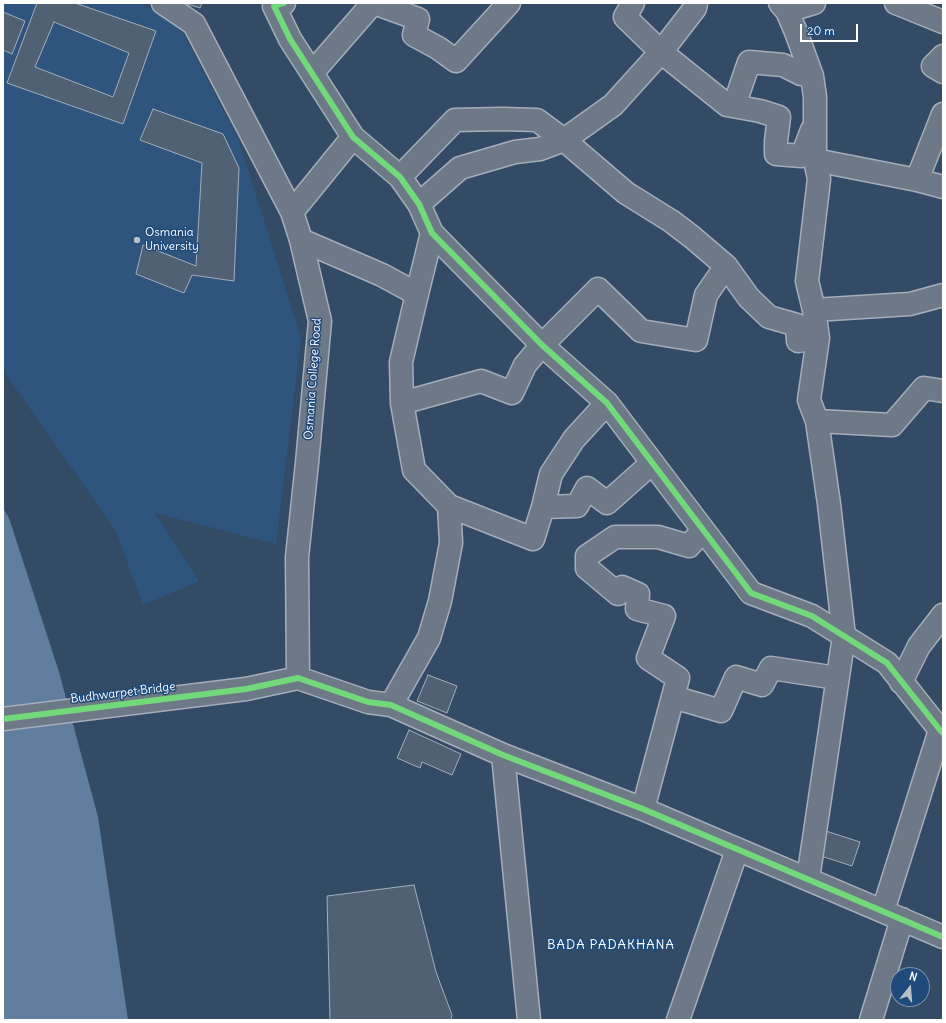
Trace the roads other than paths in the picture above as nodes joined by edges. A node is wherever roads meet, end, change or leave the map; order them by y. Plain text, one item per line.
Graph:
1 (163, 3) edge
2 (284, 3) edge
3 (374, 3) edge
4 (509, 3) edge
5 (633, 3) edge
6 (696, 3) edge
7 (814, 3) edge
8 (901, 4) edge
9 (783, 7) edge
10 (943, 22) edge
11 (661, 52) junction
12 (943, 56) edge
13 (943, 72) edge
14 (312, 73) junction
15 (812, 76) junction
16 (734, 106) junction
17 (943, 114) edge
18 (815, 123) junction
19 (353, 137) junction
20 (564, 140) junction
21 (815, 160) junction
22 (400, 177) junction
23 (916, 180) junction
24 (943, 187) edge
25 (418, 204) junction
26 (292, 212) junction
27 (432, 233) junction
28 (302, 240) junction
29 (726, 266) junction
30 (417, 294) junction
31 (943, 295) edge
32 (814, 310) junction
33 (818, 338) junction
34 (542, 345) junction
35 (943, 391) edge
36 (402, 403) junction
37 (607, 404) junction
38 (817, 421) junction
39 (652, 463) junction
40 (448, 506) junction
41 (543, 507) junction
42 (703, 530) junction
43 (943, 615) edge
44 (844, 636) junction
45 (298, 678) junction
46 (837, 678) junction
47 (901, 682) junction
48 (673, 697) junction
49 (391, 705) junction
50 (3, 719) edge
51 (941, 732) edge
52 (503, 755) junction
53 (643, 809) junction
54 (737, 850) junction
55 (808, 880) junction
56 (893, 915) junction
57 (943, 937) edge
58 (529, 1020) edge
59 (678, 1020) edge
60 (871, 1020) edge

1 - 26 street, Osmania College Road
2 - 14 street
3 - 4 street
3 - 14 street
5 - 11 street
6 - 11 street
7 - 9 street
8 - 10 street
9 - 15 street
11 - 16 street
11 - 20 street
12 - 13 street
14 - 19 street
15 - 16 street
15 - 18 street
16 - 18 street
17 - 23 street
18 - 21 street
19 - 22 street
19 - 26 street
20 - 22 street
20 - 25 street
20 - 29 street
21 - 23 street
21 - 32 street
22 - 25 street
23 - 24 street
25 - 27 street
26 - 28 street, Osmania College Road
27 - 30 street
27 - 34 street
28 - 30 street
28 - 45 street, Osmania College Road
29 - 33 street
29 - 34 street
30 - 36 street
31 - 32 street
32 - 33 street
33 - 38 street
34 - 36 street
34 - 37 street
35 - 38 street
36 - 40 street
37 - 39 street
37 - 41 street
38 - 44 street
39 - 41 street
39 - 42 street
40 - 41 street
40 - 49 street
42 - 44 street
42 - 48 street
43 - 47 street
44 - 46 street
44 - 47 street
45 - 49 street
45 - 50 street, Budhwarpet Bridge
46 - 48 street
46 - 55 street
47 - 51 street
48 - 53 street
49 - 52 street
51 - 56 street
52 - 53 street
52 - 58 street
53 - 54 street
54 - 55 street
54 - 59 street
55 - 56 street
56 - 57 street
56 - 60 street

